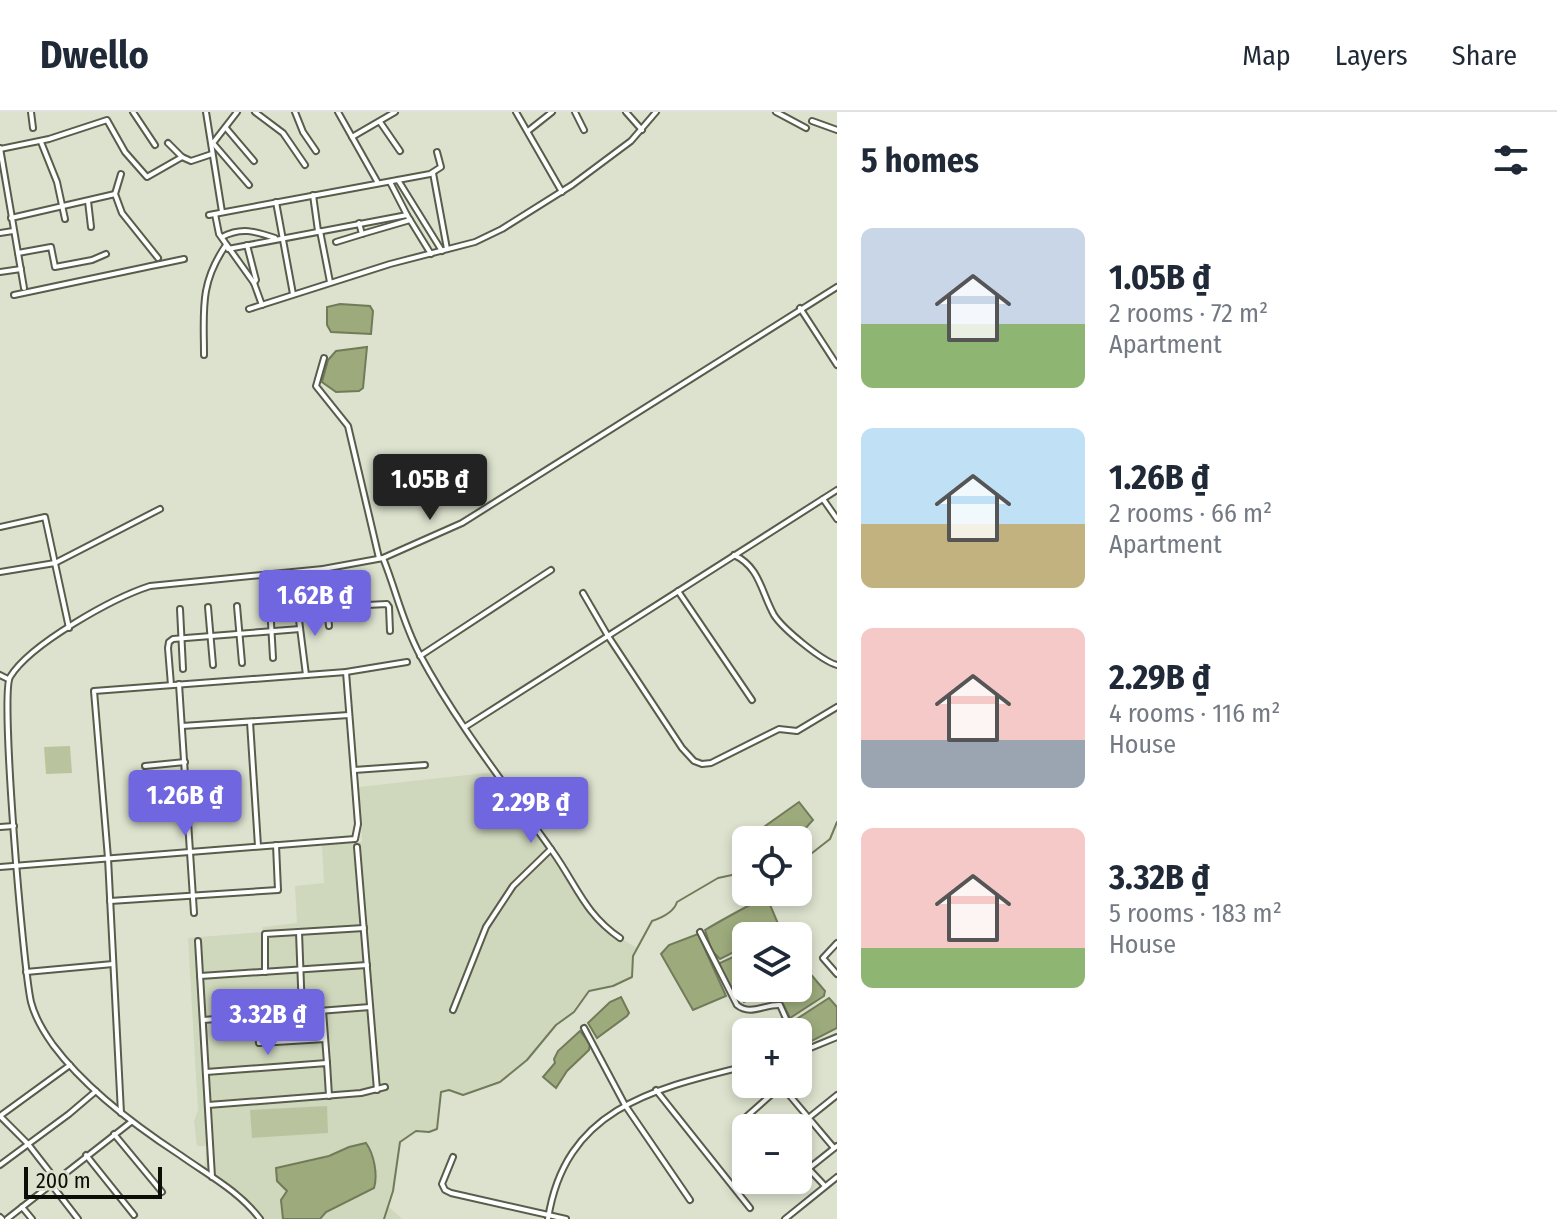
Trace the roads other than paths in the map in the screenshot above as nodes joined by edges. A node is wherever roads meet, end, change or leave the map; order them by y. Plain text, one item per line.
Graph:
1 (31, 112) edge
2 (133, 112) edge
3 (206, 112) edge
4 (237, 112) edge
5 (255, 112) edge
6 (295, 112) edge
7 (347, 112) edge
8 (395, 112) edge
9 (516, 112) edge
10 (552, 112) edge
11 (575, 112) edge
12 (626, 112) edge
13 (656, 112) edge
14 (776, 112) edge
15 (339, 114) edge
16 (812, 121) dead end
17 (380, 122) junction
18 (33, 128) dead end
19 (226, 128) junction
20 (806, 128) dead end
21 (584, 130) dead end
22 (642, 130) junction
23 (837, 130) edge
24 (528, 131) junction
25 (352, 137) junction
26 (41, 142) junction
27 (212, 142) junction
28 (168, 143) dead end
29 (155, 145) dead end
30 (0, 149) edge
31 (316, 151) dead end
32 (400, 151) dead end
33 (437, 152) dead end
34 (212, 154) junction
35 (182, 157) junction
36 (254, 161) dead end
37 (305, 165) dead end
38 (433, 173) junction
39 (121, 174) dead end
40 (398, 180) junction
41 (390, 181) junction
42 (378, 183) junction
43 (249, 185) dead end
44 (562, 192) junction
45 (115, 194) junction
46 (313, 195) junction
47 (88, 201) junction
48 (276, 201) junction
49 (63, 206) junction
50 (222, 212) junction
51 (409, 217) junction
52 (11, 218) junction
53 (65, 219) dead end
54 (359, 223) junction
55 (91, 227) dead end
56 (13, 231) junction
57 (319, 231) junction
58 (0, 233) edge
59 (362, 234) junction
60 (221, 237) junction
61 (280, 239) junction
62 (336, 242) dead end
63 (247, 245) junction
64 (227, 247) junction
65 (444, 250) junction
66 (18, 253) junction
67 (106, 254) dead end
68 (431, 254) junction
69 (158, 258) dead end
70 (184, 259) dead end
71 (21, 269) junction
72 (0, 272) edge
73 (330, 282) junction
74 (254, 283) junction
75 (837, 287) edge
76 (24, 288) dead end
77 (293, 294) junction
78 (14, 295) dead end
79 (262, 305) junction
80 (800, 308) junction
81 (249, 309) dead end
82 (204, 355) dead end
83 (324, 358) dead end
84 (837, 365) edge
85 (837, 490) edge
86 (823, 499) junction
87 (160, 509) dead end
88 (837, 519) edge
89 (0, 527) edge
90 (734, 555) junction
91 (381, 558) junction
92 (55, 563) junction
93 (323, 569) junction
94 (551, 570) dead end
95 (0, 572) edge
96 (678, 591) junction
97 (583, 593) dead end
98 (297, 604) dead end
99 (270, 605) dead end
100 (237, 606) dead end
101 (208, 607) dead end
102 (327, 607) junction
103 (180, 609) dead end
104 (329, 626) dead end
105 (69, 628) junction
106 (300, 629) junction
107 (390, 631) dead end
108 (271, 632) junction
109 (239, 634) junction
110 (608, 636) junction
111 (210, 637) junction
112 (181, 639) junction
113 (420, 656) junction
114 (273, 658) dead end
115 (407, 662) dead end
116 (242, 663) dead end
117 (213, 665) dead end
118 (837, 665) edge
119 (183, 669) dead end
120 (346, 672) junction
121 (0, 675) edge
122 (306, 675) junction
123 (8, 679) junction
124 (179, 684) junction
125 (171, 685) junction
126 (3, 691) edge
127 (752, 700) dead end
128 (837, 707) edge
129 (349, 715) junction
130 (250, 722) junction
131 (182, 726) junction
132 (465, 727) junction
133 (185, 762) junction
134 (425, 765) dead end
135 (145, 766) dead end
136 (354, 770) junction
137 (14, 826) junction
138 (0, 827) edge
139 (276, 845) junction
140 (258, 846) junction
141 (357, 847) dead end
142 (551, 849) junction
143 (190, 851) junction
144 (108, 858) junction
145 (18, 866) junction
146 (0, 867) edge
147 (194, 896) junction
148 (110, 901) junction
149 (194, 913) dead end
150 (364, 928) junction
151 (299, 932) junction
152 (700, 932) dead end
153 (620, 938) dead end
154 (198, 941) dead end
155 (837, 943) edge
156 (113, 964) junction
157 (367, 965) junction
158 (301, 970) junction
159 (26, 972) junction
160 (265, 972) junction
161 (837, 974) edge
162 (200, 976) junction
163 (370, 1007) junction
164 (453, 1010) dead end
165 (323, 1011) junction
166 (302, 1012) junction
167 (257, 1016) junction
168 (786, 1018) edge
169 (203, 1020) junction
170 (584, 1028) dead end
171 (837, 1037) edge
172 (325, 1039) junction
173 (812, 1048) edge
174 (327, 1063) junction
175 (70, 1065) junction
176 (732, 1070) edge
177 (206, 1072) junction
178 (385, 1087) dead end
179 (377, 1090) junction
180 (656, 1090) junction
181 (97, 1091) junction
182 (837, 1095) edge
183 (329, 1096) junction
184 (766, 1098) edge
185 (792, 1098) edge
186 (208, 1105) junction
187 (625, 1105) junction
188 (121, 1113) junction
189 (748, 1114) edge
190 (806, 1114) edge
191 (0, 1116) edge
192 (812, 1116) edge
193 (131, 1121) junction
194 (812, 1121) edge
195 (114, 1134) junction
196 (28, 1144) junction
197 (836, 1147) edge
198 (86, 1155) junction
199 (453, 1157) dead end
200 (0, 1165) edge
201 (812, 1167) edge
202 (812, 1172) edge
203 (212, 1177) junction
204 (837, 1177) edge
205 (53, 1182) junction
206 (825, 1186) junction
207 (162, 1192) dead end
208 (690, 1200) dead end
209 (22, 1207) junction
210 (750, 1208) dead end
211 (134, 1215) dead end
212 (548, 1217) edge
213 (3, 1218) edge
214 (32, 1219) edge
215 (78, 1219) edge
216 (260, 1219) edge
217 (566, 1219) edge
218 (785, 1219) edge

1 - 18 street
2 - 29 street
3 - 27 street
4 - 19 street
5 - 37 street
6 - 31 street
7 - 15 street
8 - 17 street
9 - 24 street
10 - 24 street
11 - 21 street
12 - 22 street
13 - 22 street
14 - 20 street
15 - 25 street
16 - 23 street
17 - 25 street
17 - 32 street
19 - 27 street
19 - 36 street
22 - 44 street
24 - 44 street
25 - 42 street
26 - 30 street
26 - 35 street
26 - 49 street
27 - 34 street
27 - 43 street
28 - 35 street
30 - 52 street
33 - 38 street
34 - 35 street
34 - 50 street
38 - 40 street
38 - 65 street
39 - 45 street
40 - 41 street
40 - 65 street
41 - 42 street
41 - 51 street
42 - 46 street
44 - 65 street
45 - 47 street
45 - 69 street
46 - 48 street
46 - 57 street
47 - 49 street
47 - 55 street
48 - 50 street
48 - 61 street
49 - 52 street
49 - 53 street
50 - 60 street
51 - 54 street
51 - 59 street
51 - 68 street
52 - 56 street
54 - 57 street
54 - 59 street
56 - 58 street
56 - 66 street
57 - 61 street
57 - 73 street
59 - 62 street
60 - 61 street
60 - 64 street
61 - 63 street
61 - 77 street
63 - 64 street
63 - 74 street
64 - 74 street
64 - 82 street
65 - 68 street
66 - 67 street
66 - 71 street
68 - 73 street
70 - 78 street
71 - 72 street
71 - 76 street
73 - 77 street
74 - 79 street
75 - 80 street
77 - 79 street
79 - 81 street
80 - 84 street
80 - 91 street
83 - 91 street
85 - 86 street
86 - 88 street
86 - 90 street
87 - 92 street
89 - 92 street
90 - 96 street
90 - 118 street
91 - 93 street
91 - 113 street
92 - 95 street
92 - 105 street
93 - 102 street
93 - 105 street
94 - 113 street
96 - 110 street
96 - 127 street
97 - 110 street
98 - 106 street
99 - 108 street
100 - 109 street
101 - 111 street
102 - 104 street
102 - 107 street
103 - 112 street
105 - 123 street
106 - 108 street
106 - 122 street
108 - 109 street
108 - 114 street
109 - 111 street
109 - 116 street
110 - 128 street
110 - 132 street
111 - 112 street
111 - 117 street
112 - 119 street
112 - 125 street
113 - 132 street
115 - 120 street
120 - 122 street
120 - 129 street
121 - 123 street
122 - 124 street
123 - 126 street
124 - 125 street
124 - 131 street
125 - 144 street
126 - 137 street
129 - 130 street
129 - 136 street
130 - 131 street
130 - 140 street
131 - 133 street
132 - 142 street
133 - 135 street
133 - 143 street
134 - 136 street
136 - 139 street
137 - 138 street
137 - 145 street
139 - 140 street
139 - 147 street
140 - 143 street
141 - 150 street
142 - 153 street
142 - 164 street
143 - 144 street
143 - 147 street
144 - 145 street
144 - 148 street
145 - 146 street
145 - 159 street
147 - 148 street
147 - 149 street
148 - 156 street
150 - 151 street
150 - 157 street
151 - 158 street
151 - 160 street
152 - 168 street
154 - 162 street
155 - 161 street
156 - 159 street
156 - 188 street
157 - 158 street
157 - 163 street
158 - 160 street
158 - 166 street
159 - 175 street
160 - 162 street
162 - 169 street
163 - 165 street
163 - 179 street
165 - 166 street
165 - 172 street
166 - 167 street
167 - 169 street
167 - 172 street
169 - 177 street
170 - 187 street
171 - 173 street
172 - 174 street
174 - 177 street
174 - 183 street
175 - 181 street
175 - 191 street
176 - 180 street
177 - 186 street
178 - 179 street
179 - 183 street
180 - 187 street
180 - 210 street
181 - 188 street
181 - 196 street
182 - 192 street
183 - 186 street
184 - 189 street
185 - 190 street
186 - 203 street
187 - 208 street
187 - 212 street
188 - 193 street
191 - 196 street
193 - 195 street
193 - 203 street
194 - 197 street
195 - 198 street
195 - 207 street
196 - 200 street
196 - 205 street
197 - 201 street
198 - 205 street
198 - 211 street
199 - 212 street
202 - 206 street
203 - 216 street
204 - 206 street
205 - 209 street
205 - 215 street
206 - 218 street
209 - 213 street
209 - 214 street
212 - 217 street

